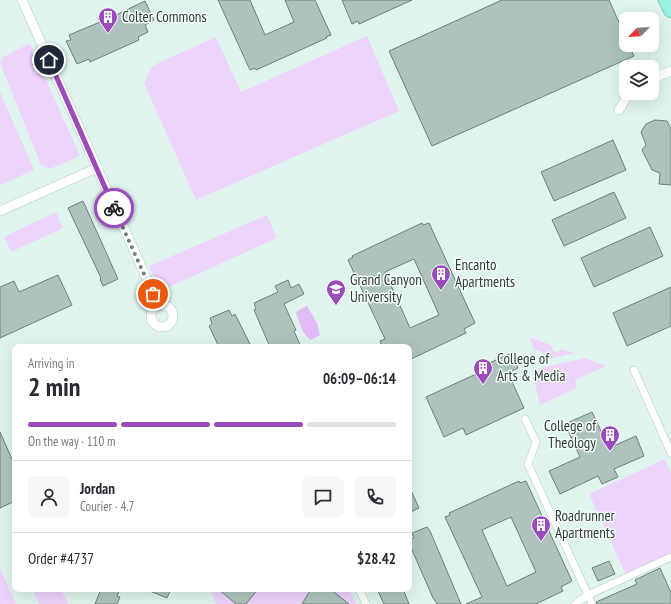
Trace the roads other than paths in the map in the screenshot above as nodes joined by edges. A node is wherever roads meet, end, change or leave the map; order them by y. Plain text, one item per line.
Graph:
1 (22, 0) edge
2 (666, 0) edge
3 (671, 10) edge
4 (671, 71) edge
5 (659, 76) edge
6 (625, 100) edge
7 (619, 110) dead end
8 (97, 168) junction
9 (0, 211) edge
10 (159, 306) dead end
11 (634, 370) dead end
12 (525, 419) dead end
13 (671, 453) edge
14 (671, 557) edge
15 (361, 592) edge
16 (588, 595) junction
17 (366, 604) edge
18 (575, 604) edge
19 (592, 604) edge

1 - 8 street
2 - 3 main road
4 - 5 street
6 - 7 street
8 - 9 street
8 - 10 street
11 - 13 street
12 - 16 street
14 - 16 street
15 - 17 street
16 - 18 street
16 - 19 street

